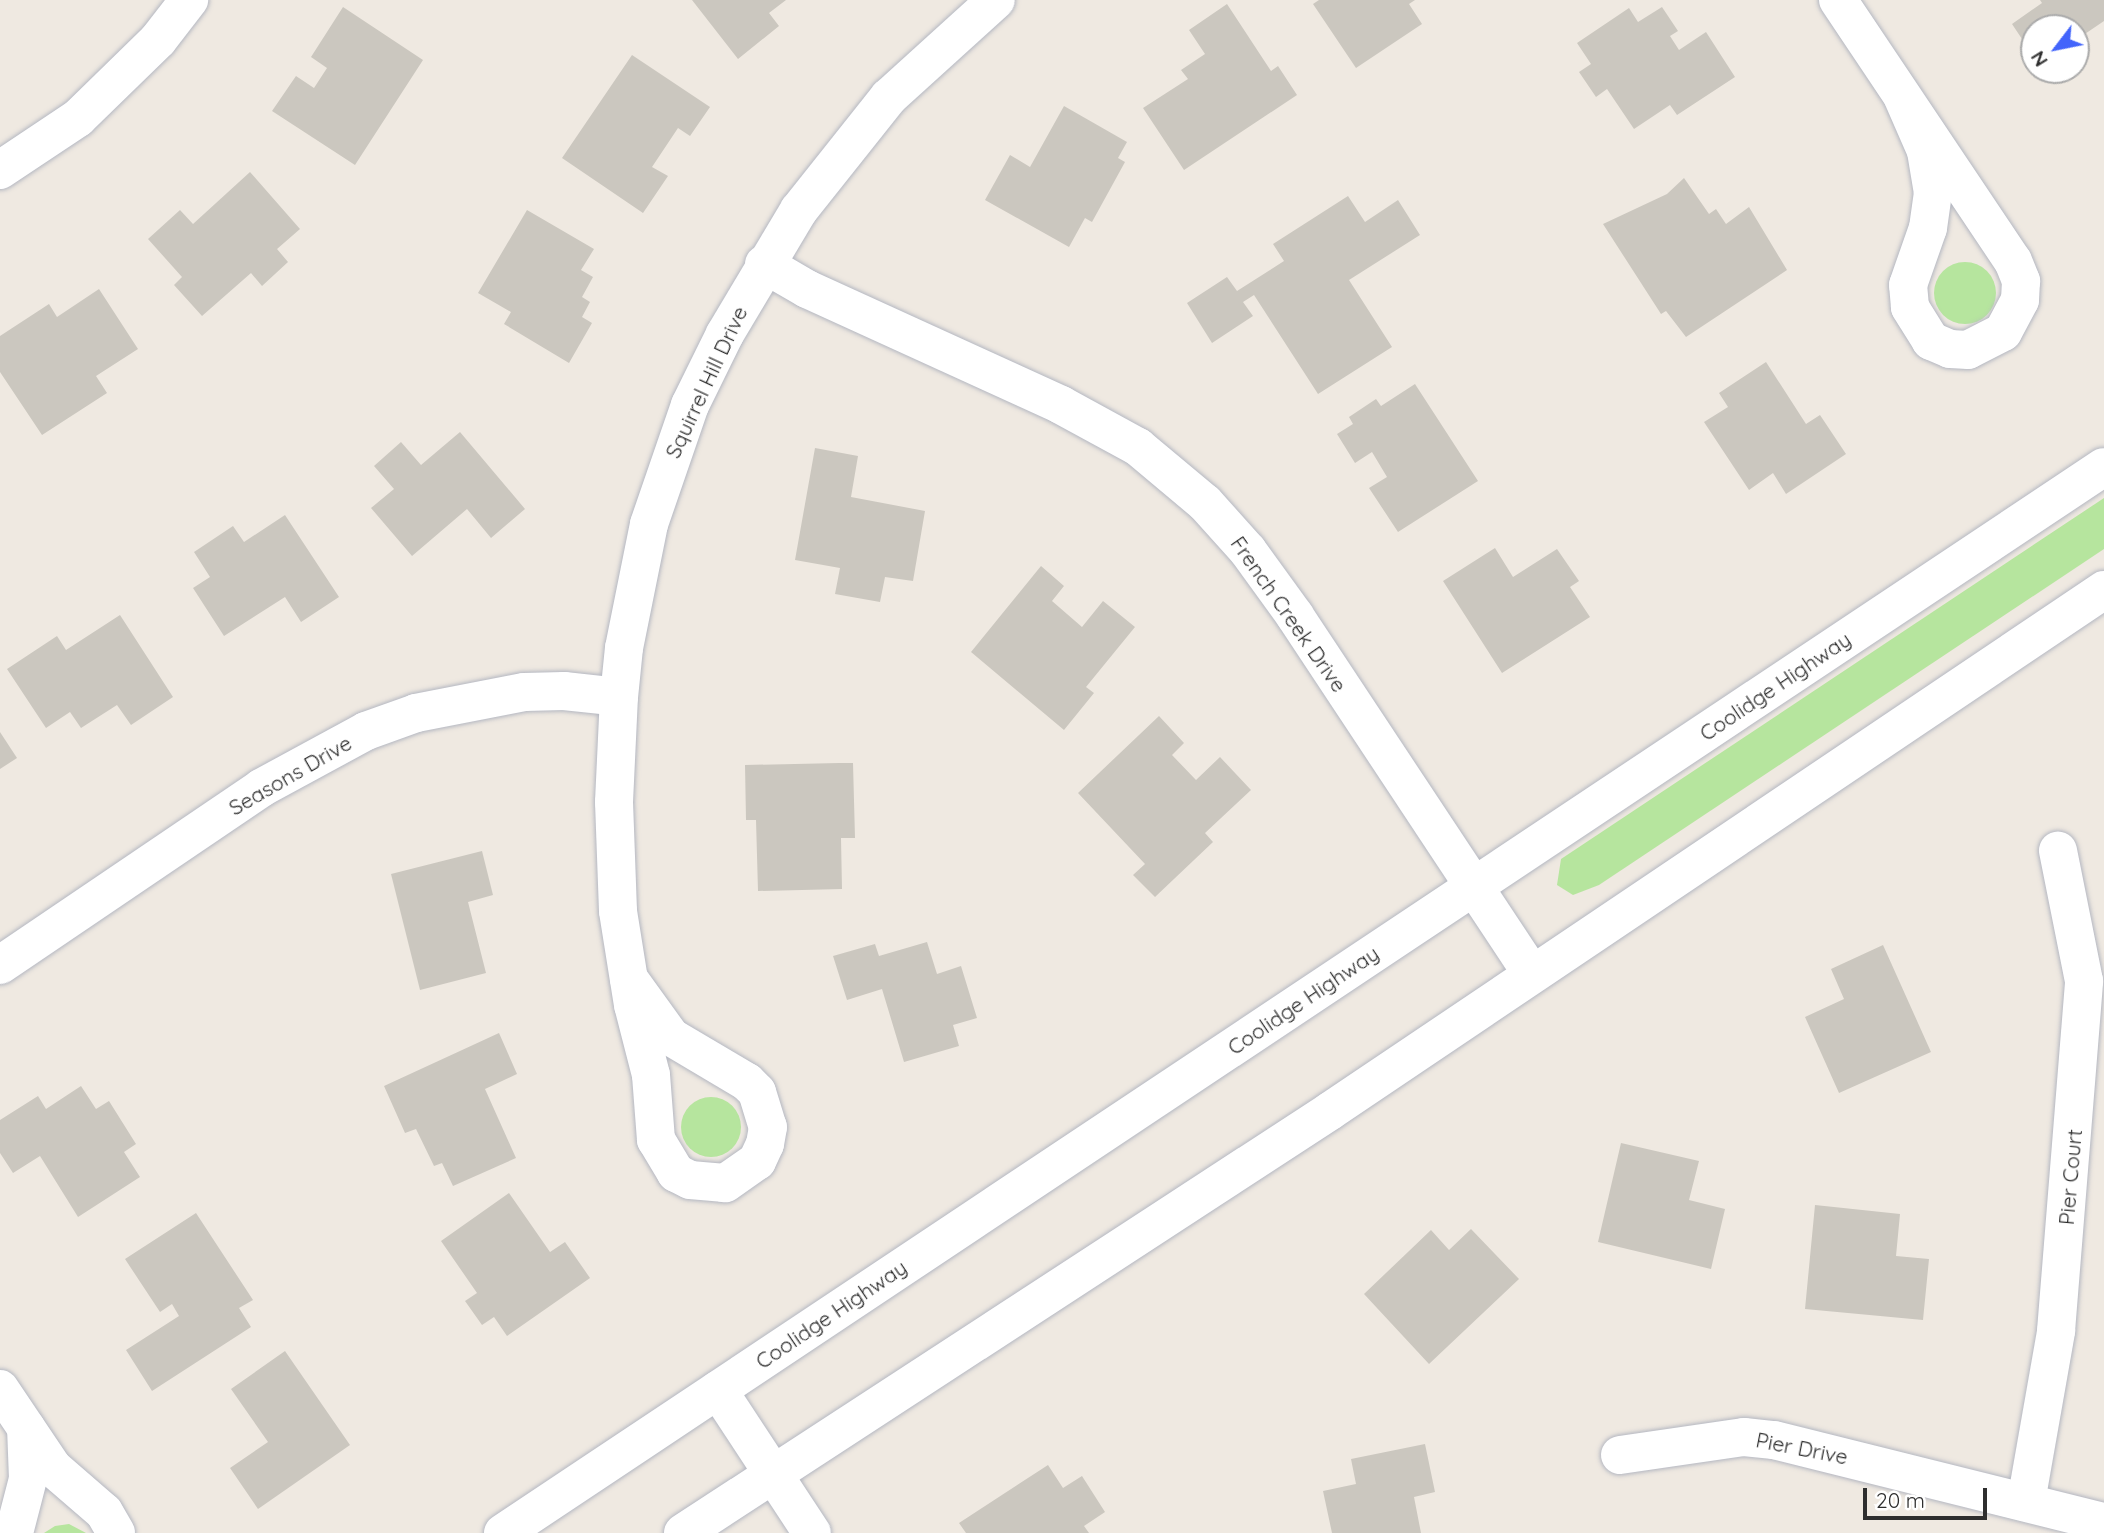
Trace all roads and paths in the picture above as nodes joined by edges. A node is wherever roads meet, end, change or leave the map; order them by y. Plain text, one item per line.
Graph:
1 (189, 0) edge
2 (996, 0) edge
3 (1838, 0) edge
4 (1903, 98) junction
5 (0, 170) edge
6 (764, 264) junction
7 (2104, 467) edge
8 (2104, 590) edge
9 (620, 697) junction
10 (2058, 851) dead end
11 (1474, 886) junction
12 (0, 965) edge
13 (1531, 973) junction
14 (629, 979) junction
15 (0, 1389) edge
16 (718, 1390) junction
17 (26, 1428) junction
18 (1620, 1455) dead end
19 (772, 1474) junction
20 (2026, 1502) junction
21 (2104, 1522) edge
22 (14, 1533) edge
23 (116, 1533) edge
24 (503, 1533) edge
25 (684, 1533) edge
26 (812, 1533) edge

1 - 5 street
2 - 6 street, Squirrel Hill Drive
3 - 4 street
4 - 4 street
6 - 9 street, Squirrel Hill Drive
6 - 11 street, French Creek Drive
7 - 11 street, Coolidge Highway
8 - 13 street
9 - 12 street, Seasons Drive
9 - 14 street, Squirrel Hill Drive
10 - 20 street, Pier Court
11 - 13 street, French Creek Drive
11 - 16 street, Coolidge Highway
13 - 19 street
14 - 14 street, Squirrel Hill Drive
15 - 17 street
16 - 19 street
16 - 24 street, Coolidge Highway
17 - 22 street
17 - 23 street
18 - 20 street, Pier Drive
19 - 25 street
19 - 26 street
20 - 21 street, Pier Drive

